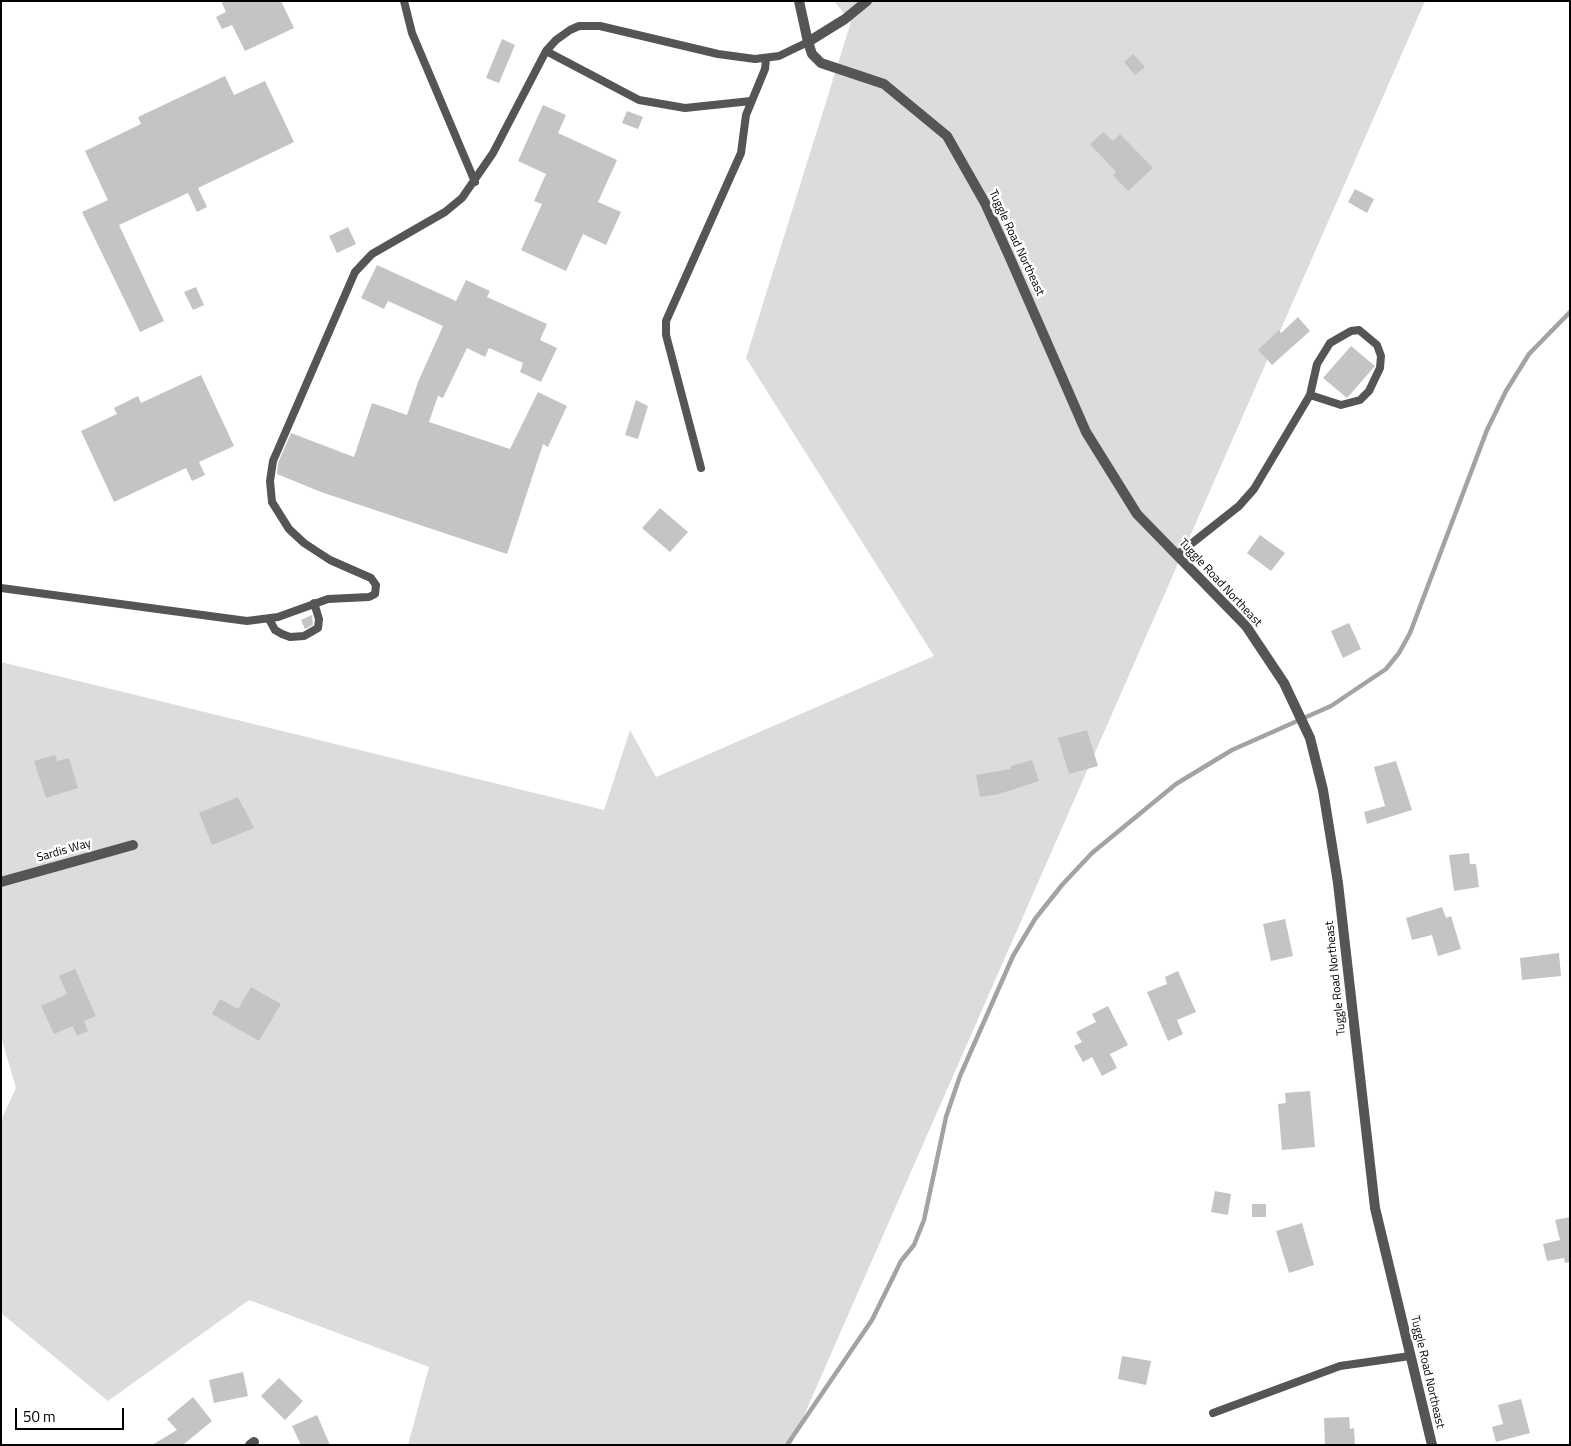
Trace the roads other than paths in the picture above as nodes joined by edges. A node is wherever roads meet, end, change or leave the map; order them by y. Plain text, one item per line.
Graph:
1 (404, 1) edge
2 (799, 1) edge
3 (867, 1) edge
4 (808, 42) junction
5 (546, 51) junction
6 (766, 59) junction
7 (751, 101) junction
8 (475, 182) junction
9 (1310, 396) junction
10 (701, 468) dead end
11 (1177, 555) junction
12 (1, 588) edge
13 (314, 603) junction
14 (269, 619) junction
15 (133, 845) dead end
16 (1, 882) edge
17 (1410, 1356) junction
18 (1213, 1413) dead end
19 (1432, 1445) edge

1 - 8 lane
2 - 4 street, Tuggle Road Northeast
3 - 4 street
4 - 6 lane
4 - 11 street, Tuggle Road Northeast
5 - 6 lane
5 - 7 lane
5 - 8 lane
6 - 7 lane
7 - 10 lane
8 - 13 lane
9 - 9 lane
9 - 11 lane
11 - 17 street, Tuggle Road Northeast
12 - 14 lane
13 - 14 lane
13 - 14 lane
15 - 16 street, Sardis Way
17 - 18 lane
17 - 19 street, Tuggle Road Northeast

